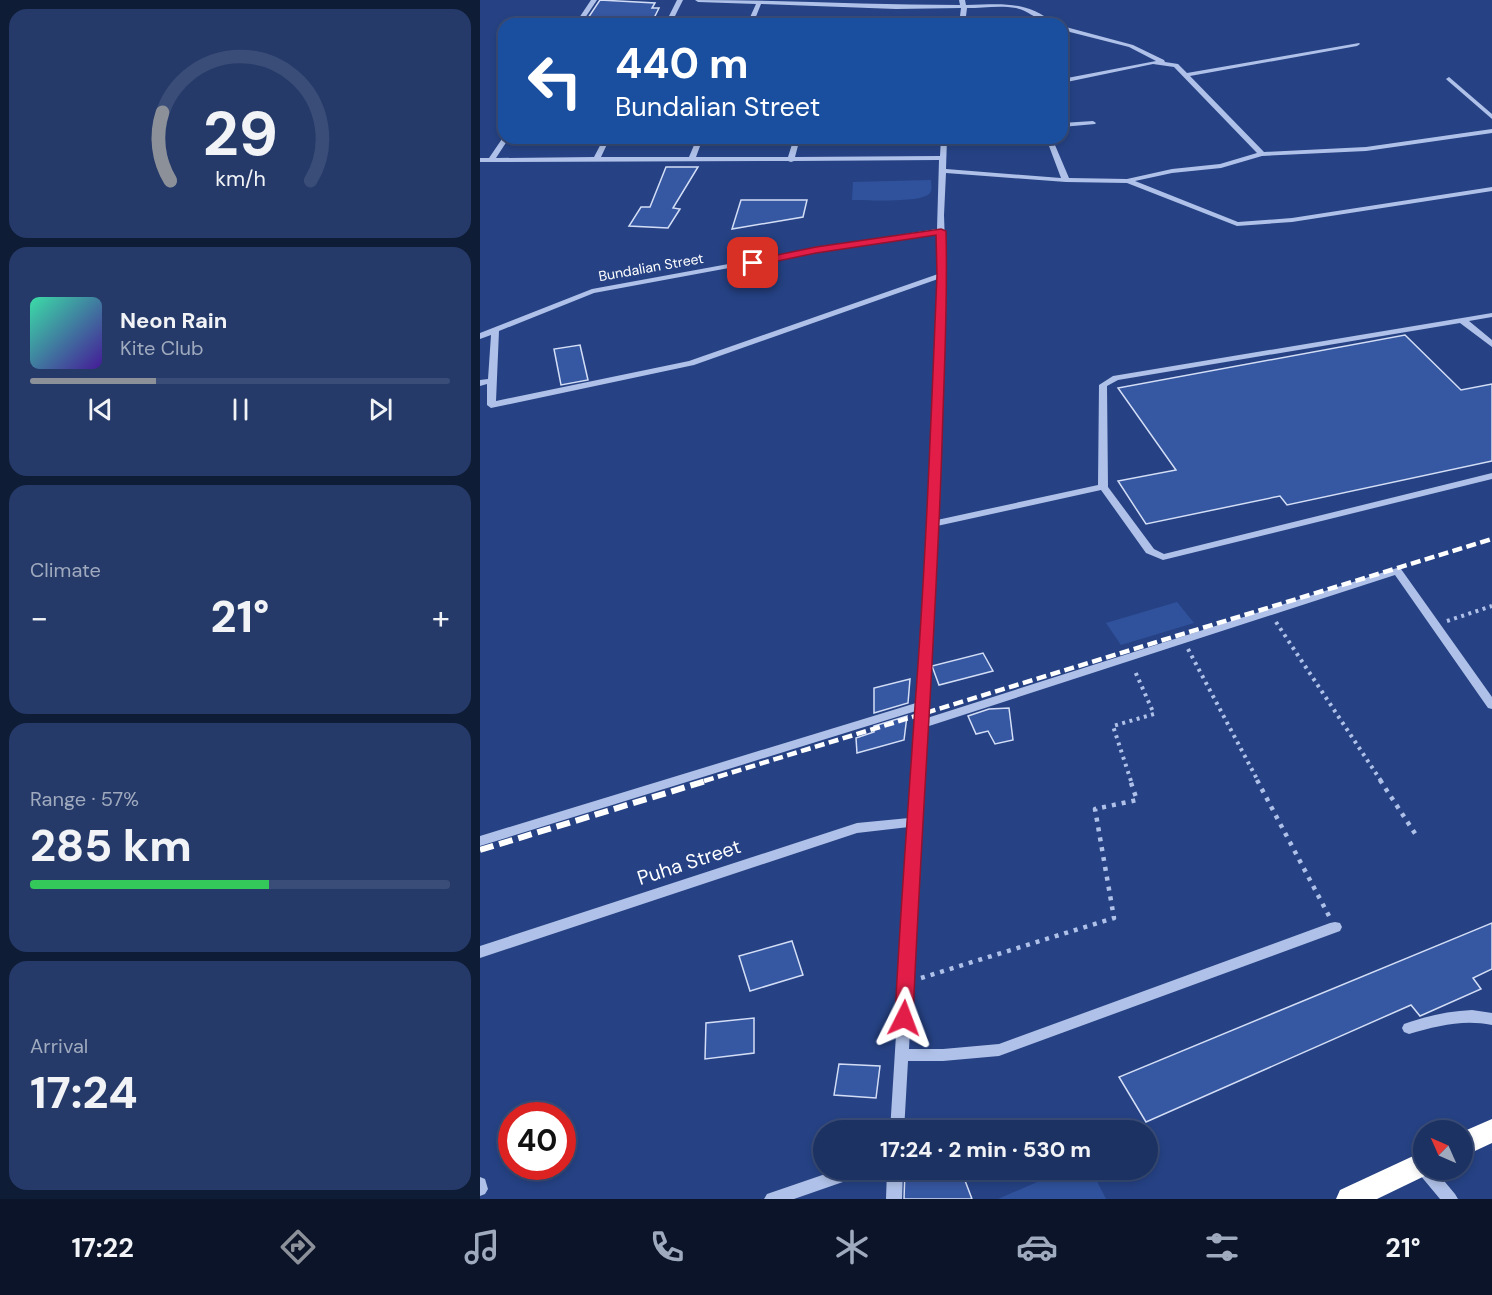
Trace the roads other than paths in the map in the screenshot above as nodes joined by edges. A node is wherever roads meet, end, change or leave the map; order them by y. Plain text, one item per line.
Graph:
1 (594, 0) edge
2 (680, 0) edge
3 (698, 0) edge
4 (962, 0) edge
5 (726, 1) edge
6 (781, 2) edge
7 (759, 3) junction
8 (839, 4) edge
9 (964, 8) junction
10 (582, 18) edge
11 (671, 18) edge
12 (753, 18) edge
13 (831, 18) edge
14 (963, 18) edge
15 (1042, 18) edge
16 (1068, 30) edge
17 (1357, 44) dead end
18 (1166, 62) junction
19 (1186, 75) junction
20 (1449, 79) dead end
21 (1068, 80) edge
22 (1492, 117) edge
23 (1093, 123) dead end
24 (1068, 125) edge
25 (1492, 131) edge
26 (502, 144) edge
27 (605, 144) edge
28 (698, 144) edge
29 (795, 144) edge
30 (943, 144) edge
31 (1051, 144) edge
32 (1262, 154) junction
33 (942, 158) junction
34 (492, 159) junction
35 (480, 160) edge
36 (596, 160) junction
37 (691, 160) junction
38 (791, 160) junction
39 (942, 171) junction
40 (1066, 180) junction
41 (1127, 181) junction
42 (1492, 189) edge
43 (941, 231) junction
44 (942, 275) junction
45 (1492, 315) edge
46 (1462, 320) junction
47 (495, 330) junction
48 (480, 336) edge
49 (1492, 344) edge
50 (492, 381) junction
51 (480, 382) edge
52 (1492, 476) edge
53 (1103, 487) junction
54 (933, 524) junction
55 (923, 705) junction
56 (1492, 705) edge
57 (921, 724) junction
58 (913, 822) junction
59 (480, 841) edge
60 (1335, 927) road end
61 (480, 952) edge
62 (1492, 1019) edge
63 (1409, 1028) dead end
64 (902, 1055) junction
65 (898, 1120) edge
66 (1492, 1131) edge
67 (1473, 1140) edge
68 (1413, 1171) edge
69 (828, 1180) edge
70 (895, 1180) edge
71 (1434, 1180) edge
72 (480, 1184) edge
73 (480, 1189) edge
74 (772, 1199) edge
75 (894, 1199) edge
76 (1349, 1199) edge
77 (1450, 1199) edge

1 - 10 street
2 - 11 street
3 - 5 street
4 - 9 street
5 - 7 street
6 - 7 street
6 - 8 street
7 - 12 street
8 - 9 street
8 - 13 street
9 - 14 street
9 - 15 street
16 - 18 street
17 - 19 street
18 - 19 street
18 - 21 street
19 - 32 street
20 - 22 street
23 - 24 street
25 - 32 street
26 - 34 street
27 - 36 street
28 - 37 street
29 - 38 street
30 - 33 street
31 - 40 street
32 - 41 street
33 - 38 street
33 - 39 street
34 - 35 street
34 - 36 street
36 - 37 street
37 - 38 street
39 - 40 street
39 - 43 street
40 - 41 street
41 - 42 street
43 - 44 street
43 - 47 street, Bundalian Street
44 - 50 street
44 - 54 street
45 - 46 street
46 - 49 street
46 - 53 street
47 - 48 street, Bundalian Street
47 - 50 street
50 - 51 street
52 - 53 street
53 - 54 street
54 - 55 street
55 - 57 street
55 - 59 street
56 - 57 street
57 - 58 street
58 - 61 street, Puha Street
58 - 64 street
60 - 64 street
62 - 63 street
64 - 65 street
66 - 67 highway
68 - 76 highway
69 - 74 street
70 - 75 street
71 - 77 street
72 - 73 street

